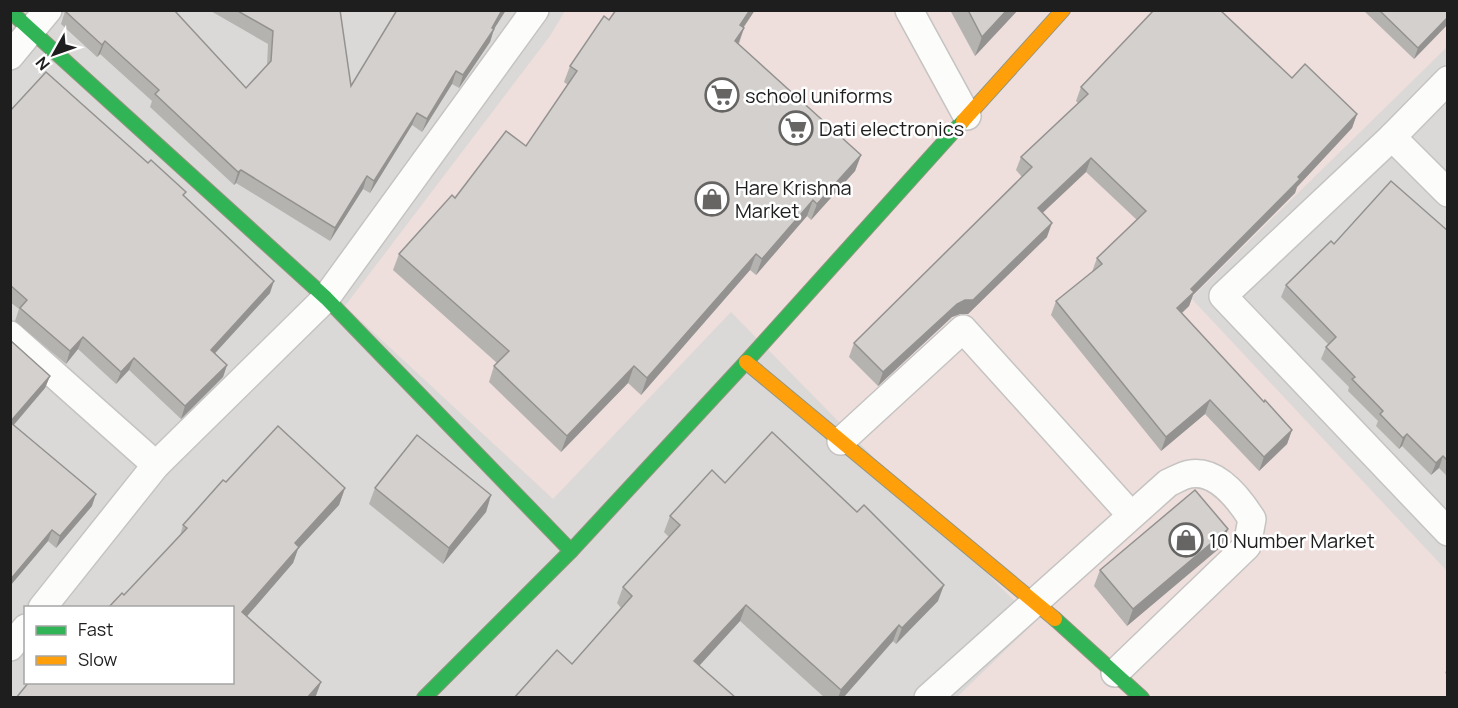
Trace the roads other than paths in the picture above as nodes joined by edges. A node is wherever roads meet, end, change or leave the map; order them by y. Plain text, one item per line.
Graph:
1 (535, 10) edge
2 (909, 10) edge
3 (1063, 10) edge
4 (10, 11) edge
5 (40, 21) edge
6 (10, 56) edge
7 (1448, 80) edge
8 (967, 116) junction
9 (1392, 137) junction
10 (1448, 194) edge
11 (326, 298) junction
12 (10, 335) edge
13 (746, 363) junction
14 (841, 441) junction
15 (156, 465) junction
16 (1131, 515) junction
17 (1448, 532) edge
18 (571, 551) junction
19 (1035, 601) junction
20 (44, 606) edge
21 (24, 630) edge
22 (10, 647) edge
23 (1115, 673) junction
24 (424, 698) edge
25 (928, 698) edge
26 (1142, 698) edge

1 - 11 street
2 - 8 street
3 - 8 street
4 - 5 street
5 - 6 street
5 - 11 street
7 - 9 street
8 - 13 street
9 - 10 street
9 - 17 street
11 - 15 street
11 - 18 street
12 - 15 street
13 - 14 street
13 - 18 street
14 - 16 street
14 - 19 street
15 - 20 street
16 - 19 street
16 - 23 street
18 - 24 street
19 - 23 street
19 - 25 street
21 - 22 street
23 - 26 street

